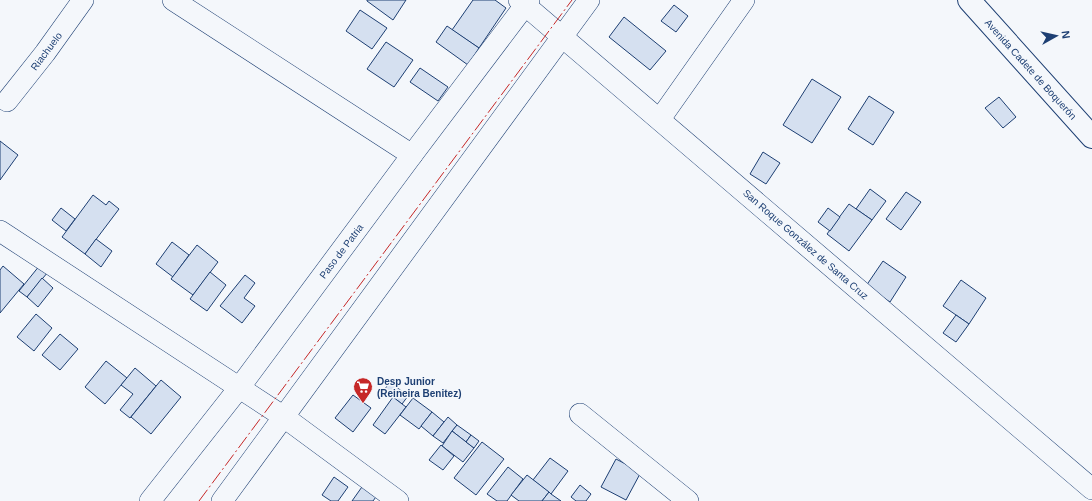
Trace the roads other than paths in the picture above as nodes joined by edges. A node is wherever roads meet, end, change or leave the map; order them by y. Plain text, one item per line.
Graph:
1 (83, 0) edge
2 (173, 0) edge
3 (589, 0) edge
4 (744, 0) edge
5 (970, 0) edge
6 (525, 2) edge
7 (562, 35) junction
8 (7, 101) dead end
9 (660, 119) junction
10 (1092, 137) edge
11 (412, 155) junction
12 (0, 231) edge
13 (239, 388) junction
14 (580, 414) dead end
15 (284, 417) junction
16 (1092, 489) edge
17 (150, 501) edge
18 (222, 501) edge
19 (398, 501) edge
20 (688, 501) edge

1 - 8 street, Riachuelo
2 - 11 street
3 - 7 street
4 - 9 street
5 - 10 main road, Avenida Cadete de Boquerón
6 - 7 street, San Roque González de Santa Cruz
6 - 11 street, Paso de Patria
7 - 9 street, San Roque González de Santa Cruz
7 - 15 street
9 - 16 street, San Roque González de Santa Cruz
11 - 13 street, Paso de Patria
12 - 13 street
13 - 15 street
13 - 17 street, Paso de Patria
14 - 20 street
15 - 18 street
15 - 19 street

